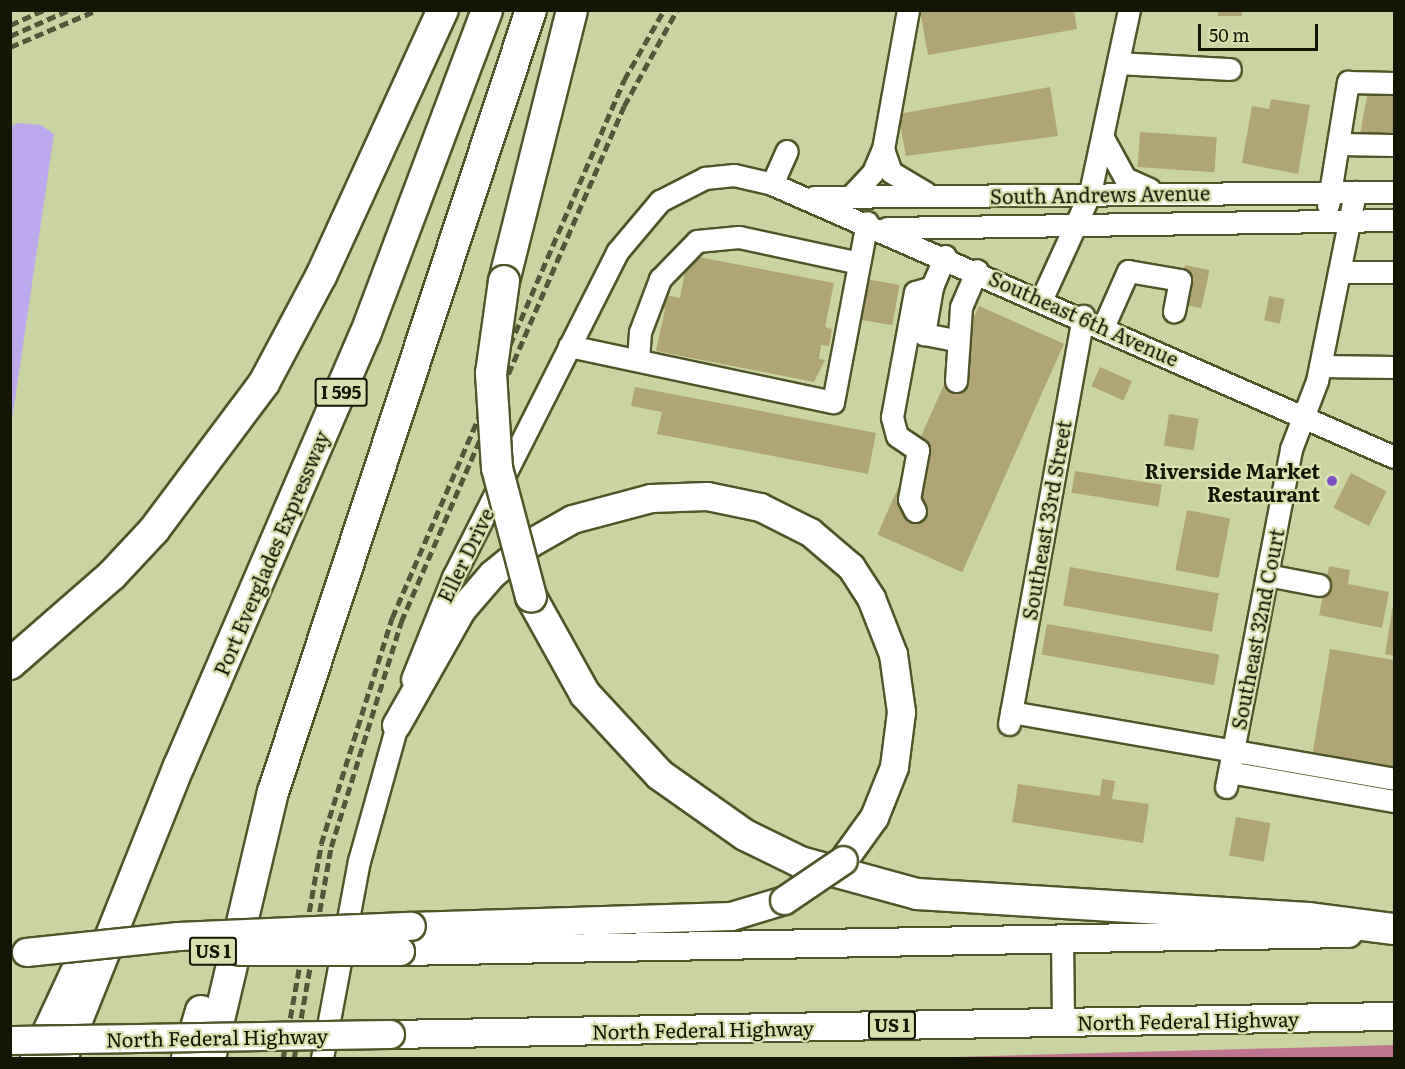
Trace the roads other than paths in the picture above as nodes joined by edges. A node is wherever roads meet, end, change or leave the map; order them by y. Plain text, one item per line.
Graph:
1 (443, 10) edge
2 (487, 10) edge
3 (531, 10) edge
4 (572, 10) edge
5 (908, 10) edge
6 (1129, 10) edge
7 (1118, 63) junction
8 (1230, 69) dead end
9 (1395, 82) edge
10 (1103, 138) junction
11 (1338, 144) junction
12 (1395, 145) edge
13 (883, 149) junction
14 (787, 151) dead end
15 (772, 184) junction
16 (1330, 191) junction
17 (1162, 192) junction
18 (1355, 192) junction
19 (1395, 192) edge
20 (1090, 193) junction
21 (805, 197) junction
22 (849, 197) junction
23 (935, 197) junction
24 (1325, 220) junction
25 (1349, 220) junction
26 (1395, 220) edge
27 (1078, 224) junction
28 (874, 225) junction
29 (945, 256) junction
30 (859, 263) junction
31 (976, 270) junction
32 (1339, 272) junction
33 (1395, 272) edge
34 (932, 286) junction
35 (1042, 298) junction
36 (1174, 311) dead end
37 (1083, 316) junction
38 (1104, 326) junction
39 (956, 340) junction
40 (569, 346) junction
41 (638, 360) junction
42 (1320, 366) junction
43 (1395, 367) edge
44 (956, 381) dead end
45 (1305, 418) junction
46 (1395, 457) edge
47 (915, 511) dead end
48 (1267, 575) junction
49 (1318, 585) dead end
50 (10, 664) edge
51 (396, 724) junction
52 (1233, 750) junction
53 (178, 766) junction
54 (1395, 779) edge
55 (273, 792) junction
56 (1395, 801) edge
57 (1395, 930) edge
58 (1062, 938) junction
59 (18, 952) edge
60 (1395, 1016) edge
61 (1063, 1022) junction
62 (10, 1040) edge
63 (36, 1059) edge
64 (62, 1059) edge
65 (187, 1059) edge
66 (210, 1059) edge
67 (322, 1059) edge

1 - 50 highway
2 - 53 highway, Port Everglades Expressway / I 595
3 - 55 highway, I 595
4 - 57 highway, bridge
5 - 13 street
6 - 7 street
7 - 8 street
7 - 10 street
9 - 11 street
10 - 17 street
10 - 20 street
11 - 12 street
11 - 16 street
13 - 22 street
13 - 23 street
14 - 15 street
15 - 21 street, Southeast 6th Avenue
15 - 40 street, Eller Drive
16 - 17 street, South Andrews Avenue
16 - 18 street, South Andrews Avenue
16 - 24 street
17 - 20 street, South Andrews Avenue
18 - 19 street, South Andrews Avenue
18 - 25 street, Southeast 32nd Court
20 - 23 street, South Andrews Avenue
20 - 27 street
21 - 22 street, South Andrews Avenue
21 - 28 street, Southeast 6th Avenue
22 - 23 street, South Andrews Avenue
24 - 25 street, South Andrews Avenue
24 - 27 street, South Andrews Avenue
25 - 26 street, South Andrews Avenue
25 - 32 street, Southeast 32nd Court
27 - 28 street, South Andrews Avenue
27 - 35 street
28 - 29 street, Southeast 6th Avenue
28 - 30 street
29 - 31 street, Southeast 6th Avenue
29 - 34 street
30 - 41 street
30 - 41 street
31 - 35 street, Southeast 6th Avenue
31 - 39 street
32 - 33 street
32 - 42 street, Southeast 32nd Court
34 - 39 street
34 - 47 street
35 - 37 street, Southeast 6th Avenue
36 - 38 street
37 - 38 street, Southeast 6th Avenue
37 - 52 street, Southeast 33rd Street
38 - 45 street, Southeast 6th Avenue
39 - 44 street
40 - 41 street
40 - 51 street, Eller Drive
42 - 43 street
42 - 45 street, Southeast 32nd Court
45 - 46 street, Southeast 6th Avenue
45 - 48 street, Southeast 32nd Court
48 - 49 street
48 - 52 street, Southeast 32nd Court
51 - 59 main road, bridge
51 - 67 street, Eller Drive
52 - 54 street
52 - 56 street, Southeast 32nd Court
53 - 63 highway
53 - 64 highway, Port Everglades Expressway
55 - 65 highway
55 - 66 highway
57 - 58 main road, US 1
58 - 59 main road, US 1, bridge
58 - 61 street
60 - 61 main road, North Federal Highway / US 1
61 - 62 main road, North Federal Highway / US 1, bridge

